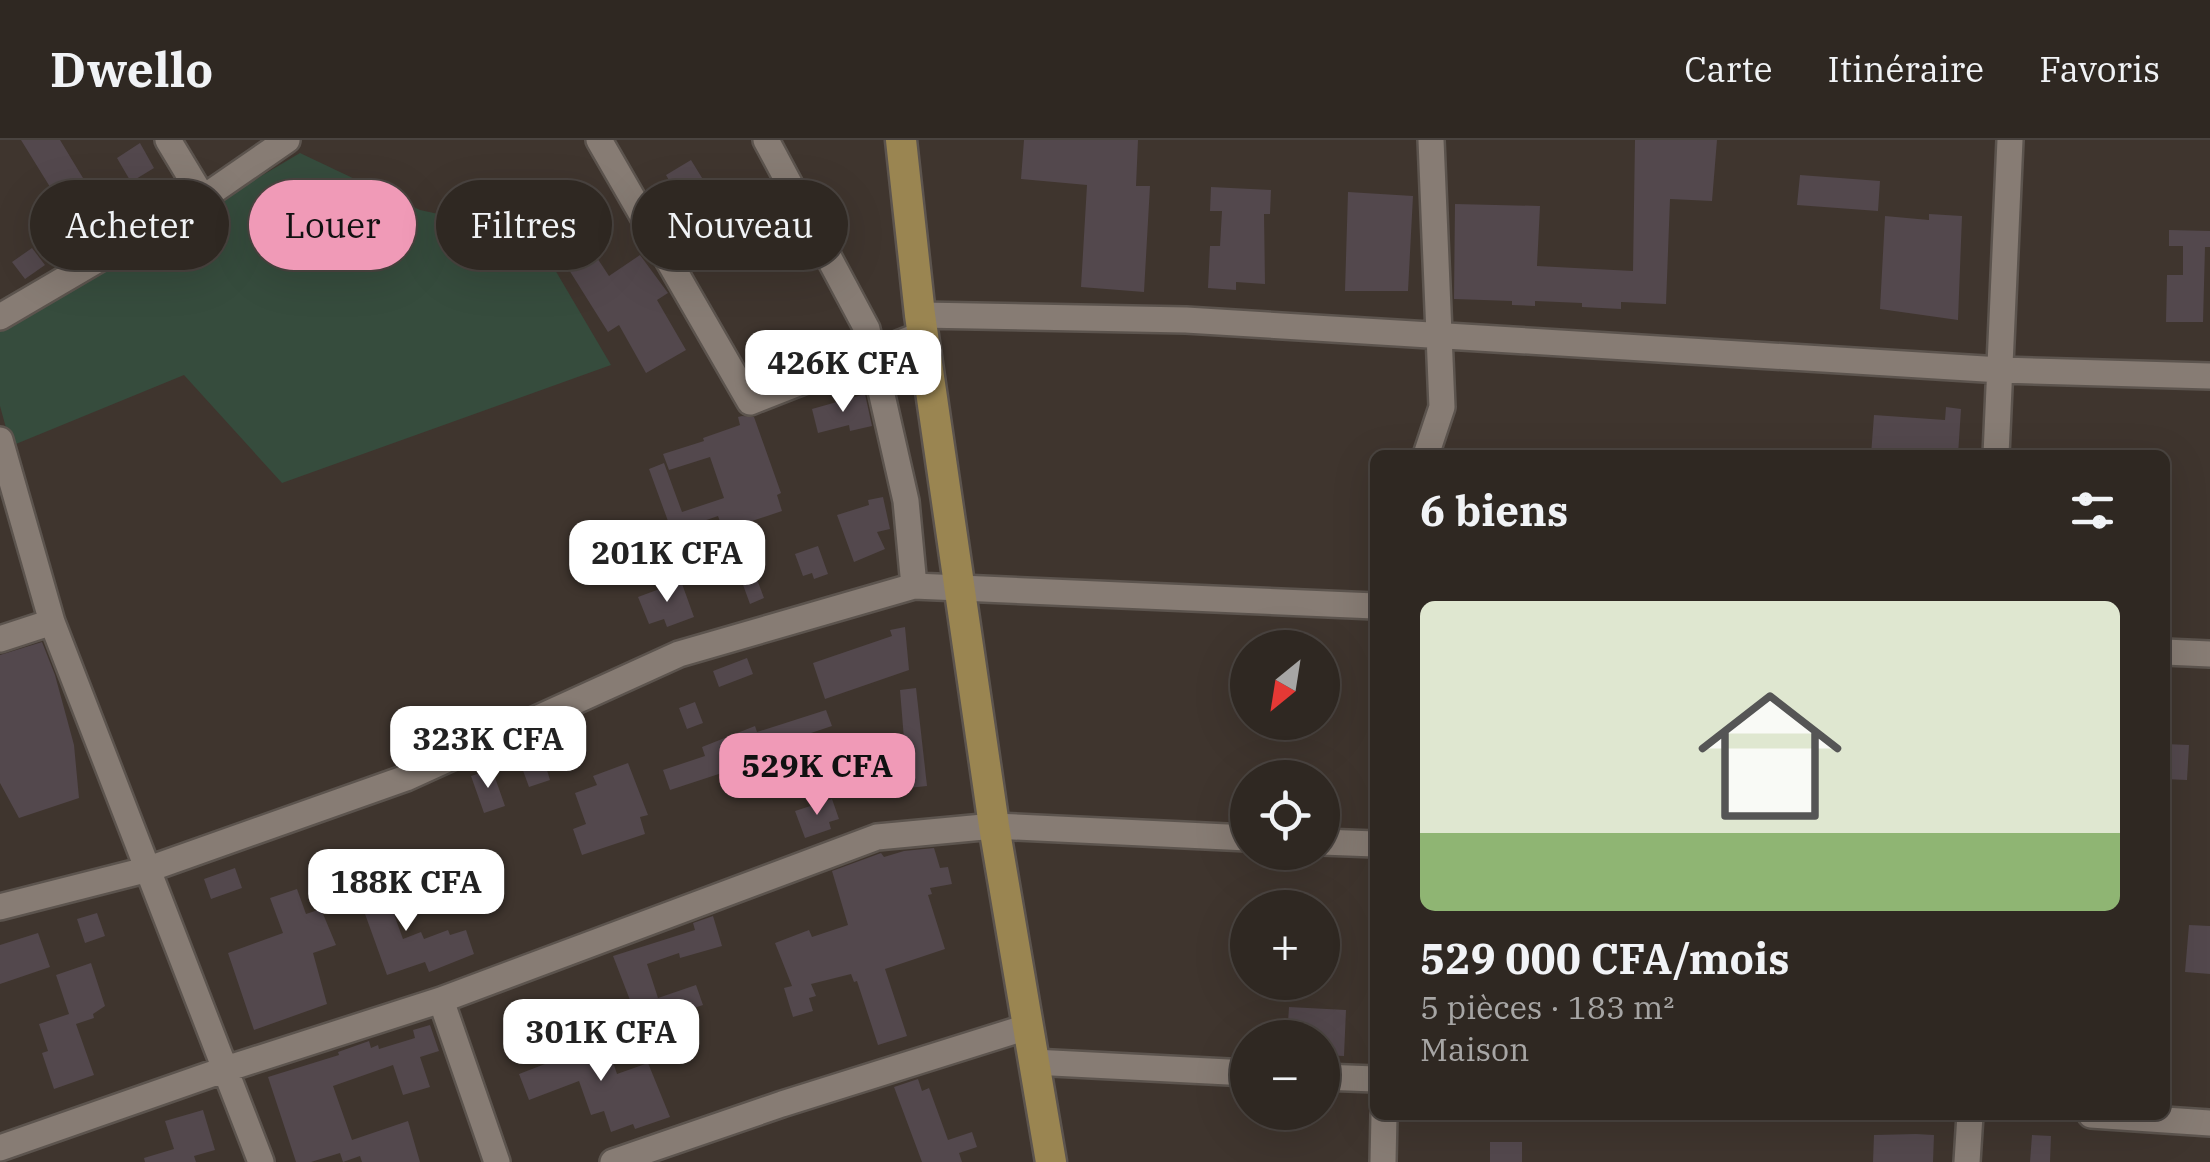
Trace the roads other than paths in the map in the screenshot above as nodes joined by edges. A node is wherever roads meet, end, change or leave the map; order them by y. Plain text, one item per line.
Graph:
1 (168, 140) edge
2 (288, 140) edge
3 (598, 140) edge
4 (766, 140) edge
5 (901, 140) edge
6 (1431, 140) edge
7 (2010, 140) edge
8 (192, 180) edge
9 (229, 180) edge
10 (80, 270) edge
11 (0, 317) edge
12 (921, 325) junction
13 (1439, 335) junction
14 (873, 354) junction
15 (2001, 370) junction
16 (2210, 376) edge
17 (0, 440) edge
18 (1428, 450) edge
19 (1996, 450) edge
20 (914, 586) junction
21 (960, 588) junction
22 (1370, 606) edge
23 (52, 622) junction
24 (0, 639) edge
25 (2170, 652) edge
26 (2210, 654) edge
27 (994, 826) junction
28 (1230, 837) edge
29 (1340, 843) edge
30 (1370, 844) edge
31 (149, 869) junction
32 (0, 907) edge
33 (441, 1000) junction
34 (1027, 1027) junction
35 (1034, 1062) junction
36 (226, 1069) junction
37 (1230, 1072) edge
38 (1340, 1077) edge
39 (1370, 1079) edge
40 (1384, 1120) edge
41 (1970, 1120) edge
42 (2165, 1120) edge
43 (2210, 1123) edge
44 (0, 1148) edge
45 (31, 1150) edge
46 (261, 1162) edge
47 (497, 1162) edge
48 (612, 1162) edge
49 (1051, 1162) edge
50 (1383, 1162) edge
51 (1967, 1162) edge

1 - 8 street
2 - 9 street
3 - 14 street
4 - 14 street
5 - 12 main road
6 - 13 street
7 - 15 street
10 - 11 street
12 - 13 street
12 - 14 street
12 - 21 main road
13 - 15 street
13 - 18 street
14 - 20 street
15 - 16 street
15 - 19 street
17 - 23 street
20 - 21 street
20 - 31 street
21 - 22 street
21 - 27 main road
23 - 24 street
23 - 31 street
25 - 26 street
27 - 28 street
27 - 33 street
27 - 34 main road
29 - 30 street
31 - 32 street
31 - 36 street
33 - 36 street
33 - 47 street
34 - 35 main road
34 - 48 street
35 - 37 street
35 - 49 main road
36 - 45 street
36 - 46 street
38 - 39 street
40 - 50 street
41 - 51 street
42 - 43 street
44 - 45 street

